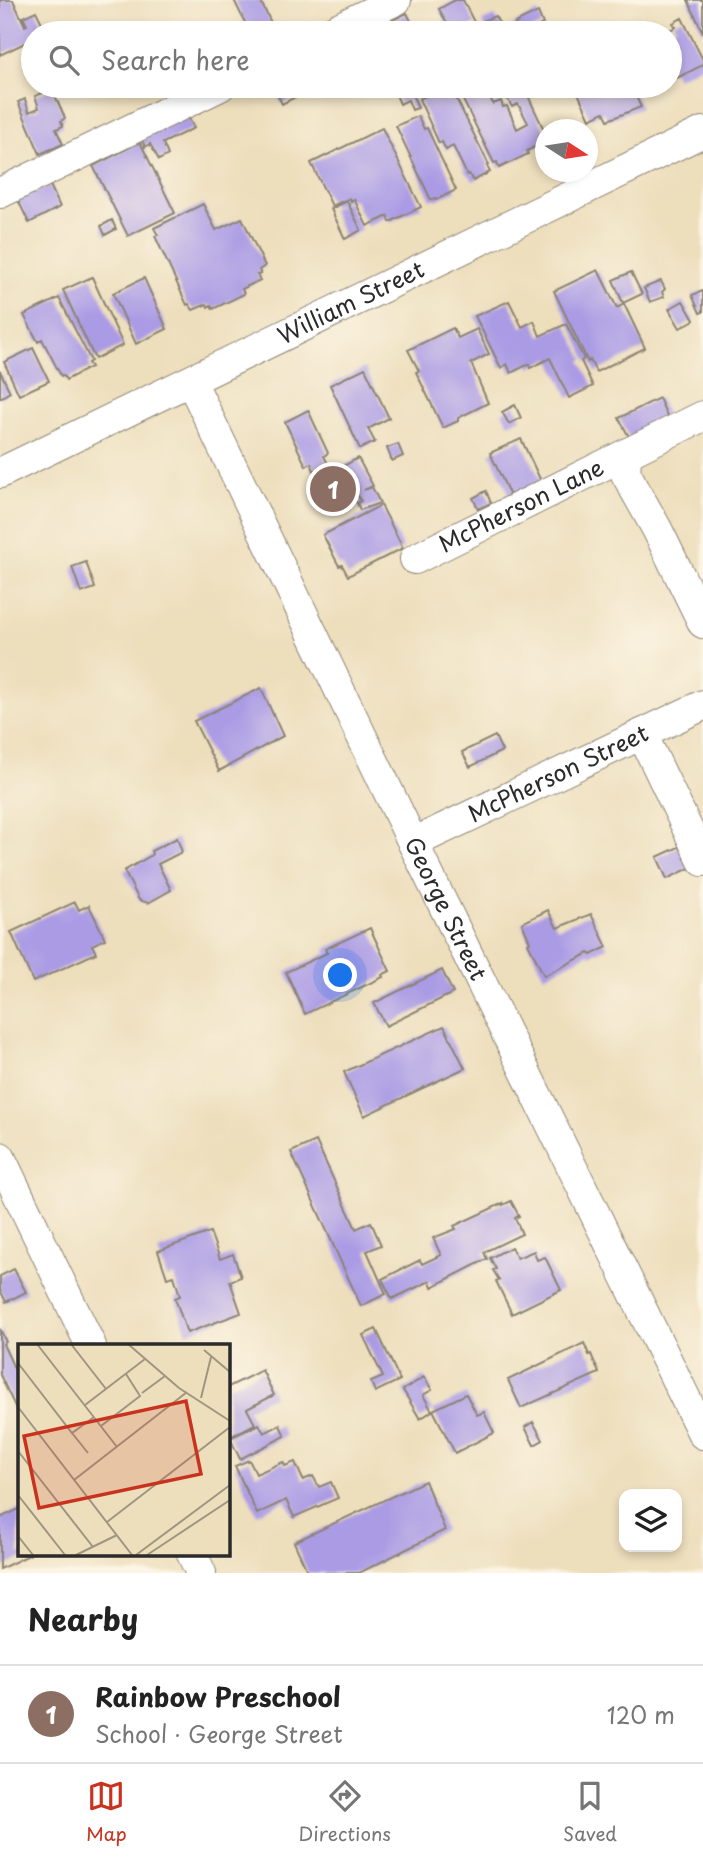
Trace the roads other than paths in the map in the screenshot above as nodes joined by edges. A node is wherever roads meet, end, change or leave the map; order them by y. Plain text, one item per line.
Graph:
1 (396, 0) edge
2 (353, 21) edge
3 (195, 98) edge
4 (703, 132) edge
5 (0, 193) edge
6 (191, 381) junction
7 (703, 416) edge
8 (630, 452) junction
9 (0, 473) edge
10 (415, 559) dead end
11 (703, 623) edge
12 (703, 705) edge
13 (642, 734) junction
14 (413, 843) junction
15 (703, 861) edge
16 (0, 1157) edge
17 (90, 1344) edge
18 (703, 1434) edge
19 (193, 1556) edge
20 (201, 1573) edge

1 - 2 street
3 - 5 street
4 - 6 street, William Street
6 - 9 street, William Street
6 - 14 street, George Street
7 - 8 street, McPherson Lane
8 - 10 street, McPherson Lane
8 - 11 street, McPherson Lane
12 - 13 street, McPherson Street
13 - 14 street, McPherson Street
13 - 15 street
14 - 18 street, George Street
16 - 17 street
19 - 20 street

